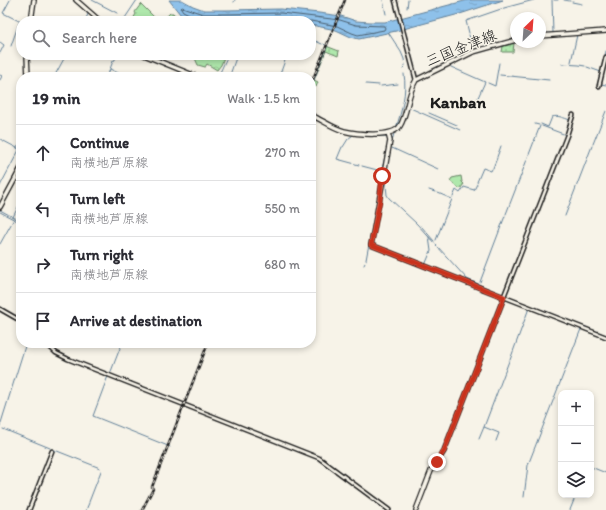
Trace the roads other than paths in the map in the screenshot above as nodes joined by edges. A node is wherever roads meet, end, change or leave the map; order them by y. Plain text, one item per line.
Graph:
1 (34, 0) edge
2 (76, 0) edge
3 (394, 0) edge
4 (32, 16) edge
5 (94, 16) edge
6 (606, 31) edge
7 (546, 36) edge
8 (510, 42) edge
9 (606, 57) edge
10 (27, 60) edge
11 (156, 60) edge
12 (28, 72) edge
13 (186, 72) edge
14 (416, 80) junction
15 (599, 86) dead end
16 (573, 115) dead end
17 (316, 118) edge
18 (388, 133) junction
19 (16, 178) edge
20 (0, 208) edge
21 (505, 296) junction
22 (0, 309) edge
23 (16, 318) edge
24 (606, 337) edge
25 (51, 348) edge
26 (52, 451) dead end
27 (29, 510) edge
28 (389, 510) edge
29 (416, 510) edge

1 - 4 main road
2 - 5 main road
3 - 14 street
6 - 7 main road
8 - 14 main road, 三国金津線
9 - 15 street
10 - 12 main road
11 - 13 main road
14 - 18 main road
16 - 21 street
17 - 18 main road
18 - 21 main road
19 - 20 main road
21 - 24 street
21 - 29 main road
22 - 23 street
25 - 28 street
26 - 27 street

